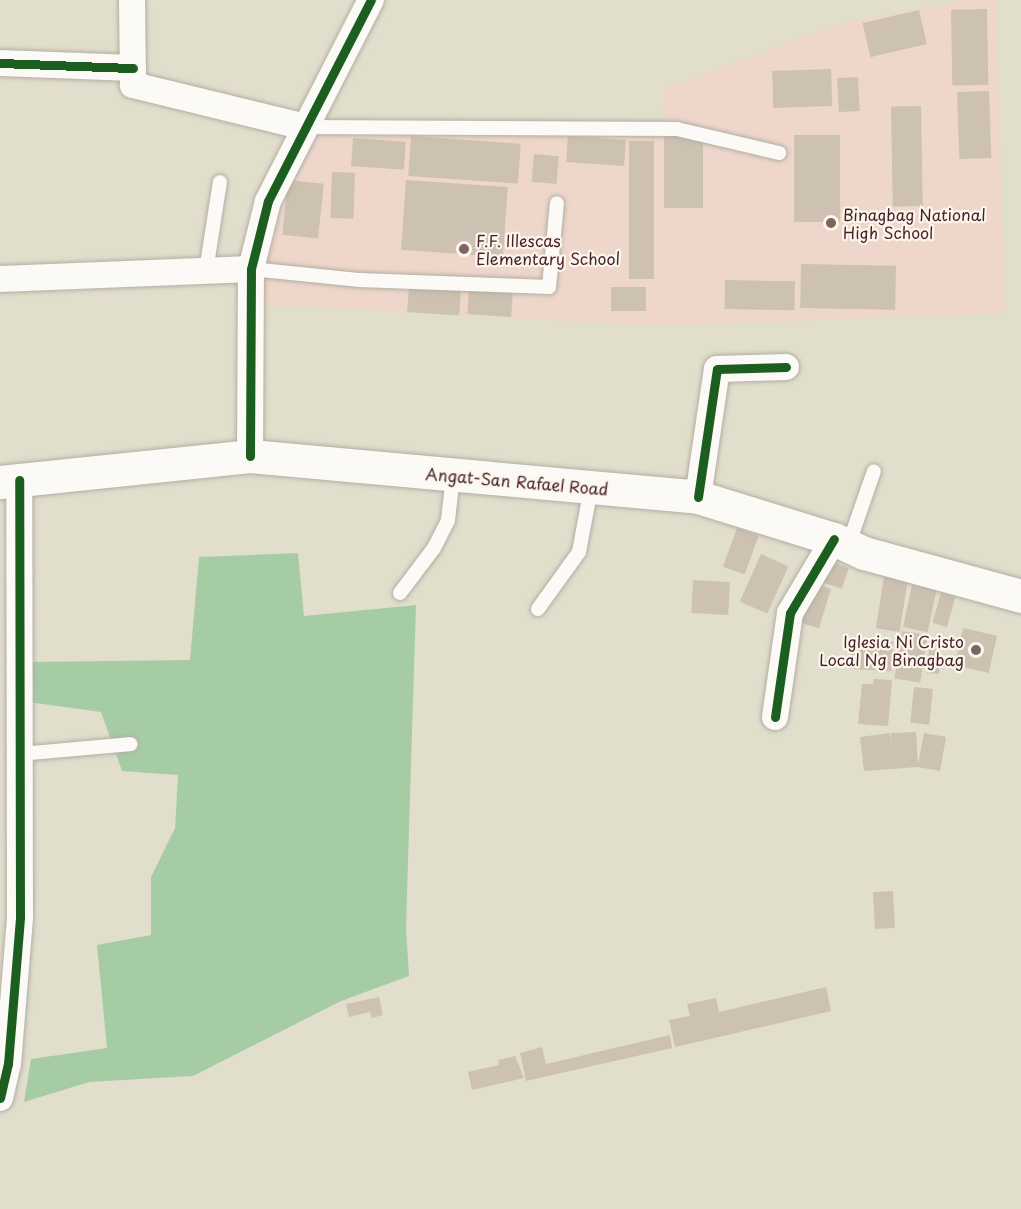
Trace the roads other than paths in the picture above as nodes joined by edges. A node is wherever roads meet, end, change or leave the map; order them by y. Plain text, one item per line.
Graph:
1 (132, 0) edge
2 (371, 0) edge
3 (0, 63) edge
4 (133, 68) junction
5 (305, 127) junction
6 (779, 153) dead end
7 (220, 182) dead end
8 (557, 203) dead end
9 (251, 269) junction
10 (206, 271) junction
11 (0, 279) edge
12 (786, 367) dead end
13 (250, 456) junction
14 (873, 471) dead end
15 (453, 476) junction
16 (9, 481) edge
17 (591, 488) junction
18 (698, 497) junction
19 (841, 543) junction
20 (400, 593) dead end
21 (1021, 596) edge
22 (538, 609) dead end
23 (775, 717) dead end
24 (132, 744) dead end
25 (20, 754) junction
26 (0, 1098) edge

1 - 4 street
2 - 5 street
3 - 4 street
4 - 5 street
5 - 6 lane
5 - 9 street
7 - 10 lane
8 - 9 lane
9 - 10 street
9 - 13 street
10 - 11 street
12 - 18 street
13 - 15 main road, Angat-San Rafael Road
13 - 16 main road, Angat-San Rafael Road
14 - 19 lane
15 - 17 main road, Angat-San Rafael Road
15 - 20 lane
16 - 25 street
17 - 18 main road, Angat-San Rafael Road
17 - 22 lane
18 - 19 main road, Angat-San Rafael Road
19 - 21 main road, Angat-San Rafael Road
19 - 23 street
24 - 25 lane
25 - 26 street

